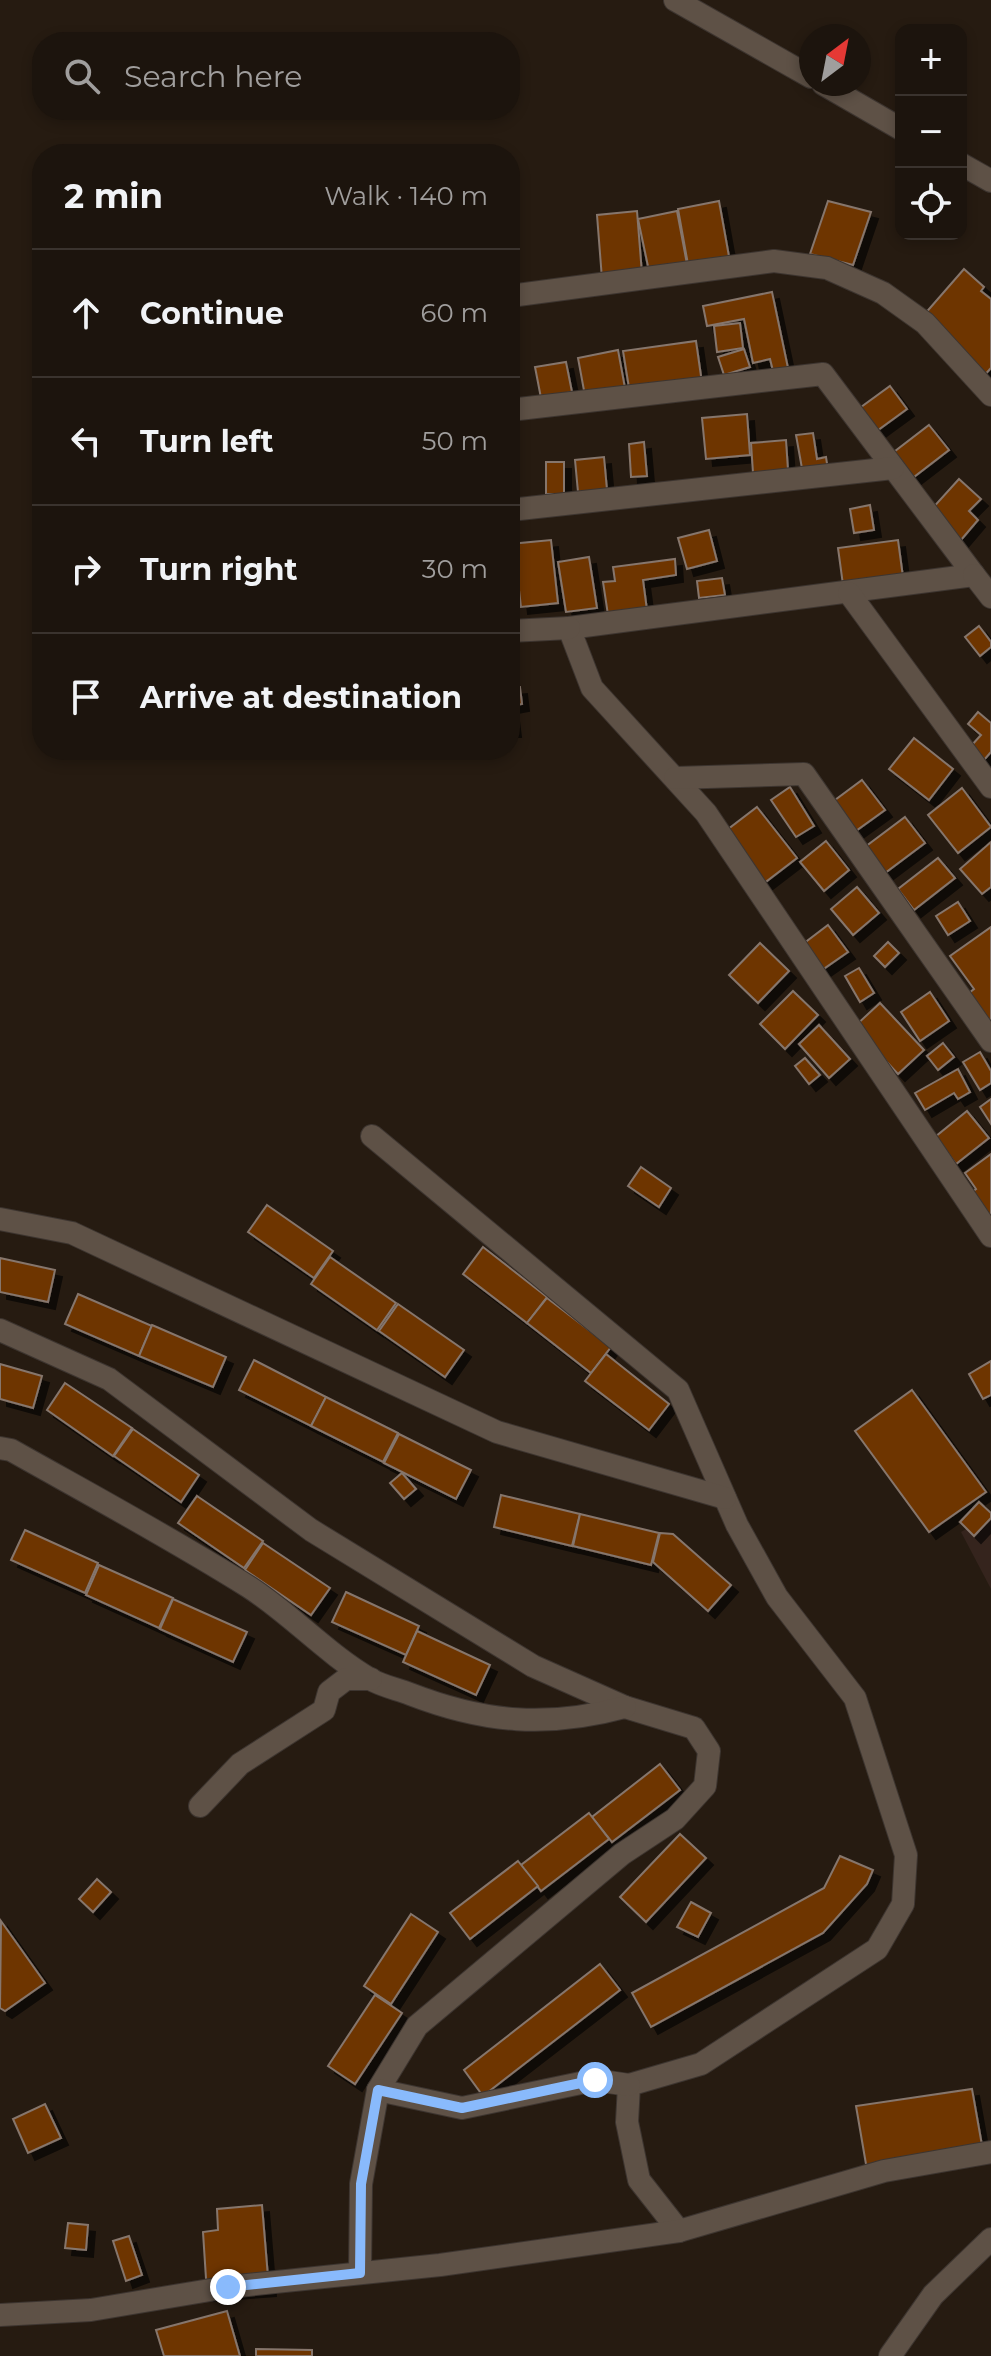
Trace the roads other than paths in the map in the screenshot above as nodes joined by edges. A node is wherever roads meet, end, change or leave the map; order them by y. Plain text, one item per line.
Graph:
1 (675, 0) edge
2 (799, 70) edge
3 (844, 96) edge
4 (895, 126) edge
5 (967, 167) edge
6 (991, 181) edge
7 (520, 295) edge
8 (991, 395) edge
9 (520, 409) edge
10 (893, 468) junction
11 (520, 509) edge
12 (986, 589) edge
13 (849, 593) junction
14 (569, 628) junction
15 (520, 630) edge
16 (675, 778) junction
17 (991, 787) edge
18 (991, 1041) edge
19 (372, 1136) dead end
20 (0, 1219) edge
21 (991, 1236) edge
22 (0, 1330) edge
23 (0, 1448) edge
24 (725, 1498) junction
25 (371, 1679) junction
26 (625, 1707) junction
27 (200, 1806) dead end
28 (629, 2085) junction
29 (378, 2090) junction
30 (991, 2152) edge
31 (679, 2231) junction
32 (990, 2238) edge
33 (360, 2273) junction
34 (1, 2316) edge
35 (890, 2356) edge

1 - 2 street
3 - 4 street
5 - 6 street
7 - 8 street
9 - 10 street
10 - 11 street
10 - 12 street
12 - 13 street
13 - 14 street
13 - 17 street
14 - 15 street
14 - 16 street
16 - 18 street
16 - 21 street
19 - 24 street
20 - 24 street
22 - 26 street
23 - 25 street
24 - 28 street
25 - 26 street
25 - 27 street
26 - 29 street
28 - 29 street
28 - 31 street
29 - 33 street
30 - 31 street
31 - 33 street
32 - 35 street
33 - 34 street

